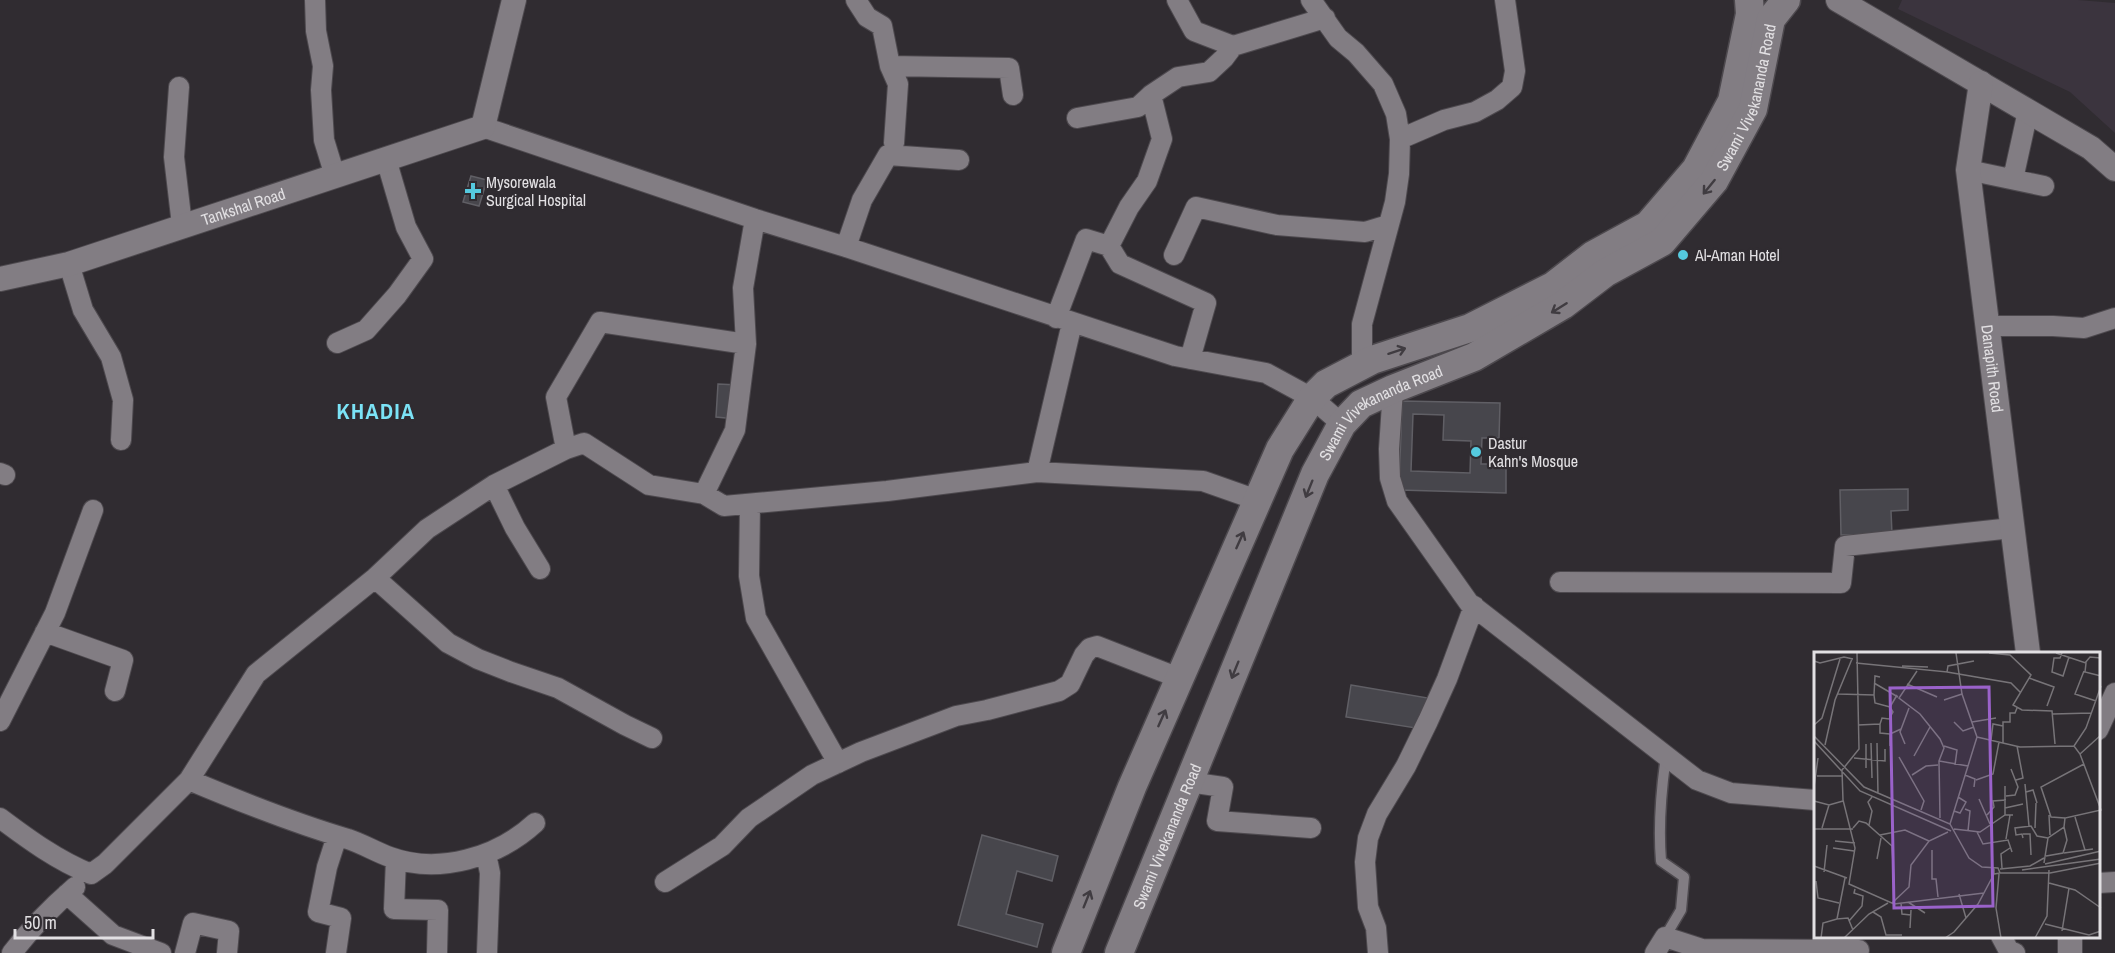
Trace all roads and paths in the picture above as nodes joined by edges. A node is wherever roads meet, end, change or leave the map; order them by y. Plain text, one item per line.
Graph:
1 (315, 0) edge
2 (514, 0) edge
3 (856, 0) edge
4 (1177, 0) edge
5 (1311, 0) edge
6 (1505, 0) edge
7 (1749, 0) edge
8 (1786, 0) edge
9 (1839, 0) edge
10 (1325, 18) junction
11 (1233, 46) junction
12 (890, 66) junction
13 (1981, 83) junction
14 (179, 87) dead end
15 (1013, 95) dead end
16 (1151, 95) junction
17 (2028, 111) junction
18 (1077, 118) dead end
19 (483, 127) junction
20 (1400, 140) junction
21 (894, 142) dead end
22 (386, 159) junction
23 (959, 160) dead end
24 (2115, 169) edge
25 (1968, 170) junction
26 (335, 176) junction
27 (2013, 179) junction
28 (2044, 186) dead end
29 (755, 219) junction
30 (182, 225) junction
31 (1388, 225) junction
32 (1109, 246) junction
33 (846, 247) junction
34 (1174, 255) dead end
35 (69, 264) junction
36 (0, 279) edge
37 (2115, 318) edge
38 (1064, 320) junction
39 (1986, 326) junction
40 (337, 343) dead end
41 (746, 345) junction
42 (1190, 359) junction
43 (1362, 365) junction
44 (1393, 389) junction
45 (1312, 398) junction
46 (1342, 424) junction
47 (121, 440) dead end
48 (566, 449) junction
49 (1037, 472) junction
50 (494, 485) junction
51 (704, 494) junction
52 (1257, 500) junction
53 (750, 504) junction
54 (93, 510) dead end
55 (2012, 528) junction
56 (540, 569) dead end
57 (375, 578) junction
58 (1560, 582) dead end
59 (1474, 606) junction
60 (45, 632) junction
61 (2028, 652) edge
62 (1179, 678) junction
63 (115, 691) dead end
64 (2115, 693) edge
65 (0, 721) edge
66 (2100, 726) edge
67 (652, 738) dead end
68 (1666, 756) junction
69 (838, 763) junction
70 (189, 780) junction
71 (1189, 782) junction
72 (1814, 800) edge
73 (0, 818) edge
74 (535, 822) dead end
75 (1311, 828) dead end
76 (337, 836) junction
77 (486, 854) junction
78 (396, 859) junction
79 (91, 874) junction
80 (666, 882) dead end
81 (2115, 882) edge
82 (2100, 883) edge
83 (67, 894) junction
84 (2002, 938) edge
85 (1660, 945) edge
86 (1859, 950) dead end
87 (12, 953) edge
88 (161, 953) edge
89 (185, 953) edge
90 (227, 953) edge
91 (336, 953) edge
92 (437, 953) edge
93 (487, 953) edge
94 (1066, 953) edge
95 (1119, 953) edge
96 (1378, 953) edge
97 (2015, 953) edge

1 - 26 street
2 - 19 street
3 - 12 street
4 - 11 street
5 - 10 street
6 - 20 street
43 -> 7 main road
8 -> 44 main road, Swami Vivekananda Road
9 - 13 street
10 - 11 street
10 - 20 street
11 - 16 street
12 - 15 street
12 - 21 street
13 - 17 street
13 - 25 street, Danapith Road
14 - 30 street
16 - 18 street
16 - 32 street
17 - 24 street
17 - 27 street
19 - 22 street, Tankshal Road
19 - 29 street
20 - 31 street
22 - 26 street, Tankshal Road
22 - 40 street
23 - 33 street
25 - 27 street
25 - 39 street, Danapith Road
26 - 30 street, Tankshal Road
27 - 28 street
29 - 33 street
29 - 41 street
30 - 35 street, Tankshal Road
31 - 34 street
31 - 43 street
32 - 38 street
32 - 42 street
33 - 38 street
35 - 36 street, Tankshal Road
35 - 47 street
37 - 39 street
38 - 42 street
38 - 49 street
39 - 55 street, Danapith Road
41 - 48 street
41 - 51 street
42 - 45 street
43 - 45 main road
44 - 46 main road, Swami Vivekananda Road
44 - 59 street
45 - 46 street
45 - 52 main road
46 -> 71 main road, Swami Vivekananda Road
48 - 50 street
48 - 51 street
49 - 52 street
49 - 53 street
50 - 56 street
50 - 57 street
51 - 53 street
62 -> 52 main road
53 - 69 street
54 - 60 street
55 - 58 street
55 - 61 street, Danapith Road
57 - 67 street
57 - 70 street
59 - 68 street
59 - 96 street
60 - 63 street
60 - 65 street
62 - 69 street
94 -> 62 main road
64 - 66 street
68 - 72 street
68 - 85 lane
69 - 80 street
70 - 76 street
70 - 79 street
71 - 75 street
71 - 95 main road, Swami Vivekananda Road
73 - 79 street
74 - 77 street
76 - 78 street
76 - 91 street
77 - 78 street
77 - 93 street
78 - 92 street
79 - 83 street
81 - 82 street
83 - 87 street
83 - 88 street
84 - 97 street
85 - 86 street
89 - 90 street

